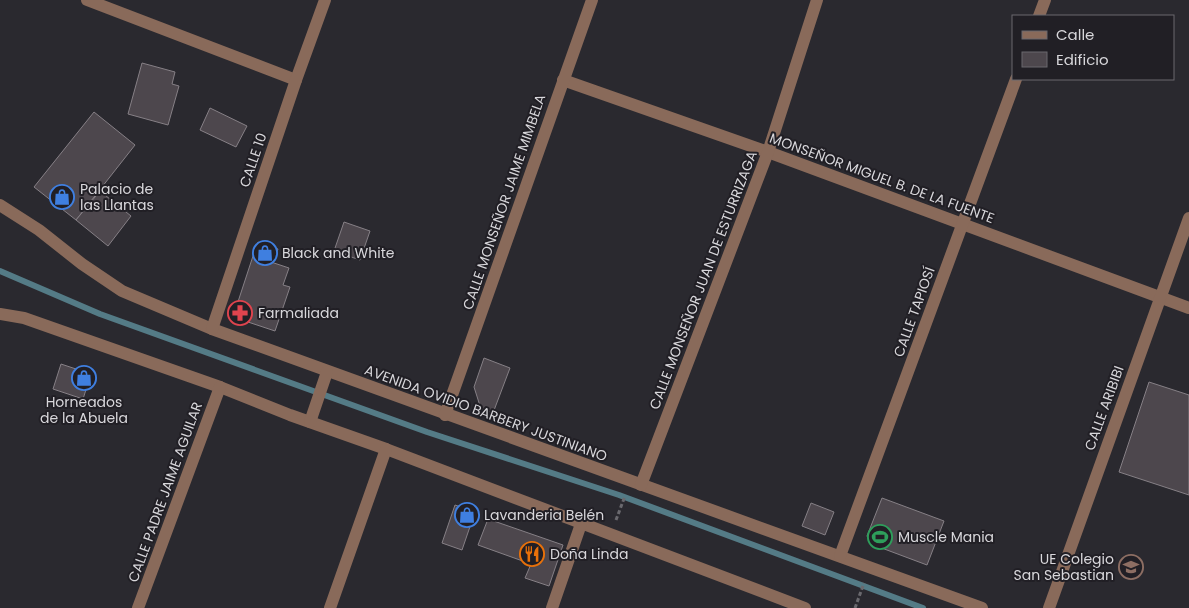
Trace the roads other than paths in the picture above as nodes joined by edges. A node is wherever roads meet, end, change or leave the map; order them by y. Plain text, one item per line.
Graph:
1 (87, 0) edge
2 (325, 0) edge
3 (592, 0) edge
4 (817, 0) edge
5 (1045, 0) edge
6 (1039, 15) edge
7 (296, 80) junction
8 (563, 80) junction
9 (1016, 80) edge
10 (768, 152) junction
11 (0, 205) edge
12 (1189, 218) edge
13 (963, 224) junction
14 (1159, 297) junction
15 (1189, 308) edge
16 (0, 314) edge
17 (212, 329) junction
18 (326, 375) junction
19 (220, 387) junction
20 (445, 415) junction
21 (311, 418) junction
22 (386, 449) junction
23 (641, 485) junction
24 (581, 524) junction
25 (840, 556) junction
26 (783, 605) edge
27 (138, 608) edge
28 (330, 608) edge
29 (552, 608) edge
30 (804, 608) edge
31 (982, 608) edge
32 (1049, 608) edge

1 - 7 street
2 - 7 street, CALLE 10
3 - 8 street, CALLE MONSEÑOR JAIME MIMBELA
4 - 10 street, CALLE MONSEÑOR JUAN DE ESTURRIZAGA
5 - 6 street
7 - 17 street, CALLE 10
8 - 10 street, MONSEÑOR MIGUEL B. DE LA FUENTE
8 - 20 street, CALLE MONSEÑOR JAIME MIMBELA
9 - 13 street, CALLE TAPIOSÍ
10 - 13 street, MONSEÑOR MIGUEL B. DE LA FUENTE
10 - 23 street, CALLE MONSEÑOR JUAN DE ESTURRIZAGA
11 - 17 street, AVENIDA OVIDIO BARBERY JUSTINIANO
12 - 14 street, CALLE ARIBIBI
13 - 14 street, MONSEÑOR MIGUEL B. DE LA FUENTE
13 - 25 street, CALLE TAPIOSÍ
14 - 15 street, MONSEÑOR MIGUEL B. DE LA FUENTE
14 - 32 street, CALLE ARIBIBI
16 - 19 street
17 - 18 street, AVENIDA OVIDIO BARBERY JUSTINIANO
18 - 20 street, AVENIDA OVIDIO BARBERY JUSTINIANO
18 - 21 street
19 - 21 street
19 - 27 street, CALLE PADRE JAIME AGUILAR
20 - 23 street, AVENIDA OVIDIO BARBERY JUSTINIANO
21 - 22 street
22 - 24 street
22 - 28 street
23 - 25 street, AVENIDA OVIDIO BARBERY JUSTINIANO
24 - 26 street
24 - 29 street
25 - 31 street, AVENIDA OVIDIO BARBERY JUSTINIANO
26 - 30 street

